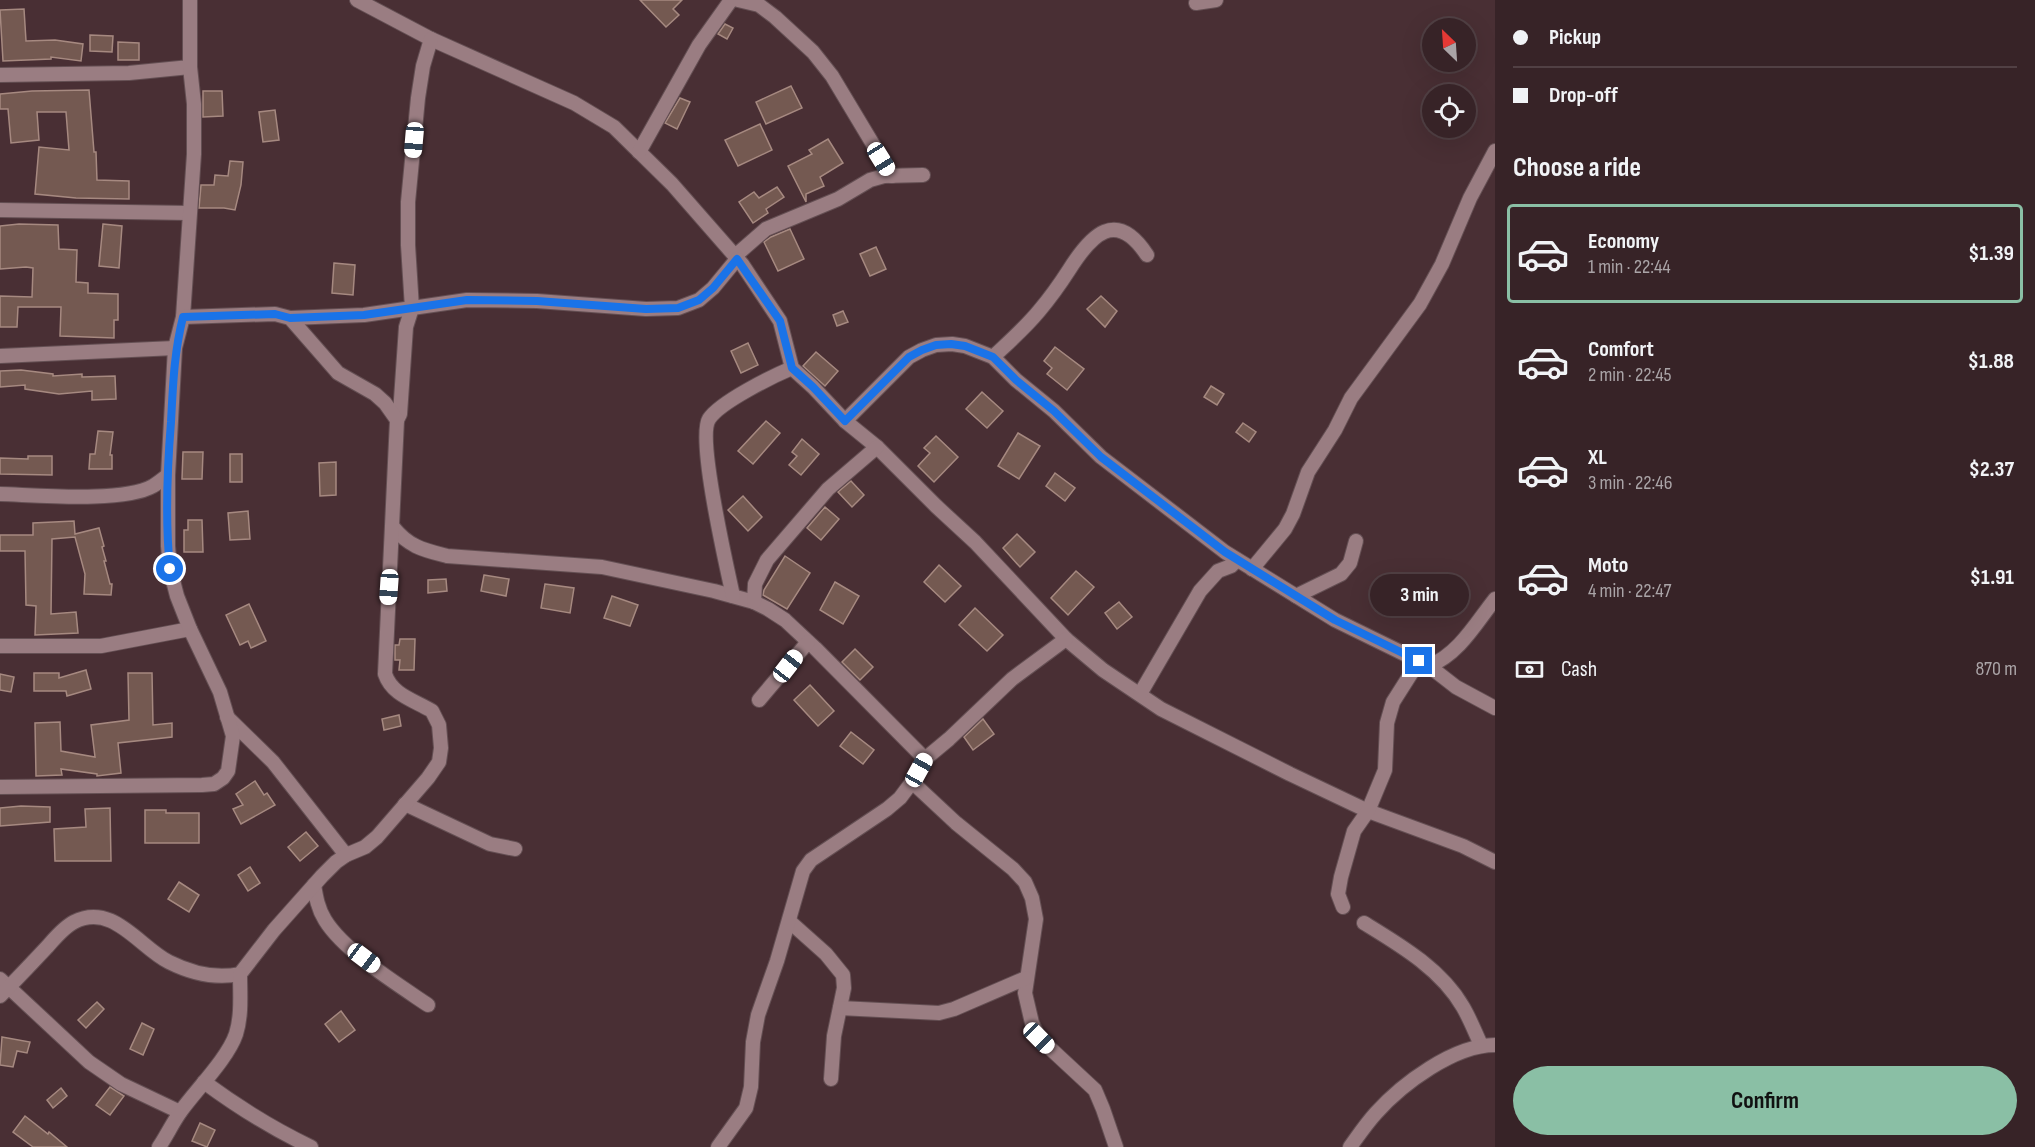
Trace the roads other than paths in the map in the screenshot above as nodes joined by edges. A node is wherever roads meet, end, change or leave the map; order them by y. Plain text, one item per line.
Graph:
1 (190, 0) edge
2 (357, 0) edge
3 (731, 0) edge
4 (738, 0) edge
5 (1216, 0) edge
6 (1196, 3) dead end
7 (431, 39) junction
8 (190, 67) junction
9 (0, 75) edge
10 (1495, 151) edge
11 (639, 152) junction
12 (923, 175) dead end
13 (892, 176) junction
14 (0, 210) edge
15 (189, 213) junction
16 (1147, 255) dead end
17 (736, 258) junction
18 (412, 308) junction
19 (183, 317) junction
20 (290, 318) junction
21 (176, 348) junction
22 (0, 356) edge
23 (993, 357) junction
24 (792, 368) junction
25 (397, 420) junction
26 (845, 421) junction
27 (877, 447) junction
28 (168, 475) junction
29 (0, 494) edge
30 (393, 527) junction
31 (1356, 541) dead end
32 (1237, 560) junction
33 (1252, 569) junction
34 (733, 596) junction
35 (1296, 596) junction
36 (1495, 599) edge
37 (754, 602) junction
38 (190, 630) junction
39 (1066, 639) junction
40 (808, 642) junction
41 (0, 646) edge
42 (1424, 663) junction
43 (1140, 694) junction
44 (759, 700) dead end
45 (1495, 708) edge
46 (227, 717) junction
47 (925, 759) junction
48 (912, 782) junction
49 (0, 787) edge
50 (405, 804) junction
51 (1368, 811) junction
52 (515, 849) dead end
53 (346, 855) junction
54 (1495, 862) edge
55 (314, 885) junction
56 (1343, 908) dead end
57 (789, 921) junction
58 (1364, 923) dead end
59 (240, 974) junction
60 (1026, 978) junction
61 (3, 988) edge
62 (428, 1005) dead end
63 (840, 1008) junction
64 (1488, 1045) edge
65 (831, 1079) dead end
66 (204, 1082) junction
67 (180, 1112) junction
68 (159, 1147) edge
69 (311, 1147) edge
70 (718, 1147) edge
71 (1116, 1147) edge
72 (1350, 1147) edge

1 - 8 street
2 - 7 street
3 - 11 street
4 - 13 street
5 - 6 street
7 - 11 street
7 - 18 street
8 - 9 street
8 - 15 street
10 - 33 street
11 - 17 street
12 - 13 street
13 - 17 street
14 - 15 street
15 - 19 street
16 - 23 street
17 - 18 street
17 - 24 street
18 - 20 street
18 - 25 street
19 - 20 street
19 - 21 street
20 - 25 street
21 - 22 street
21 - 28 street
23 - 26 street
23 - 32 street
24 - 26 street
24 - 34 street
25 - 30 street
26 - 27 street
27 - 37 street
27 - 39 street
28 - 29 street
28 - 38 street
30 - 34 street
30 - 50 street
31 - 35 street
32 - 33 street
32 - 43 street
33 - 35 street
34 - 37 street
35 - 42 street
36 - 42 street
37 - 40 street
38 - 41 street
38 - 46 street
39 - 43 street
39 - 47 street
40 - 44 street
40 - 47 street
42 - 45 street
42 - 51 street
43 - 51 street
46 - 49 street
46 - 53 street
47 - 48 street
48 - 57 street
48 - 60 street
50 - 52 street
50 - 53 street
51 - 54 street
51 - 56 street
53 - 55 street
55 - 59 street
55 - 62 street
57 - 63 street
57 - 70 street
58 - 64 street
59 - 61 street
59 - 66 street
60 - 63 street
60 - 71 street
61 - 67 street
63 - 65 street
64 - 72 street
66 - 67 street
66 - 69 street
67 - 68 street

